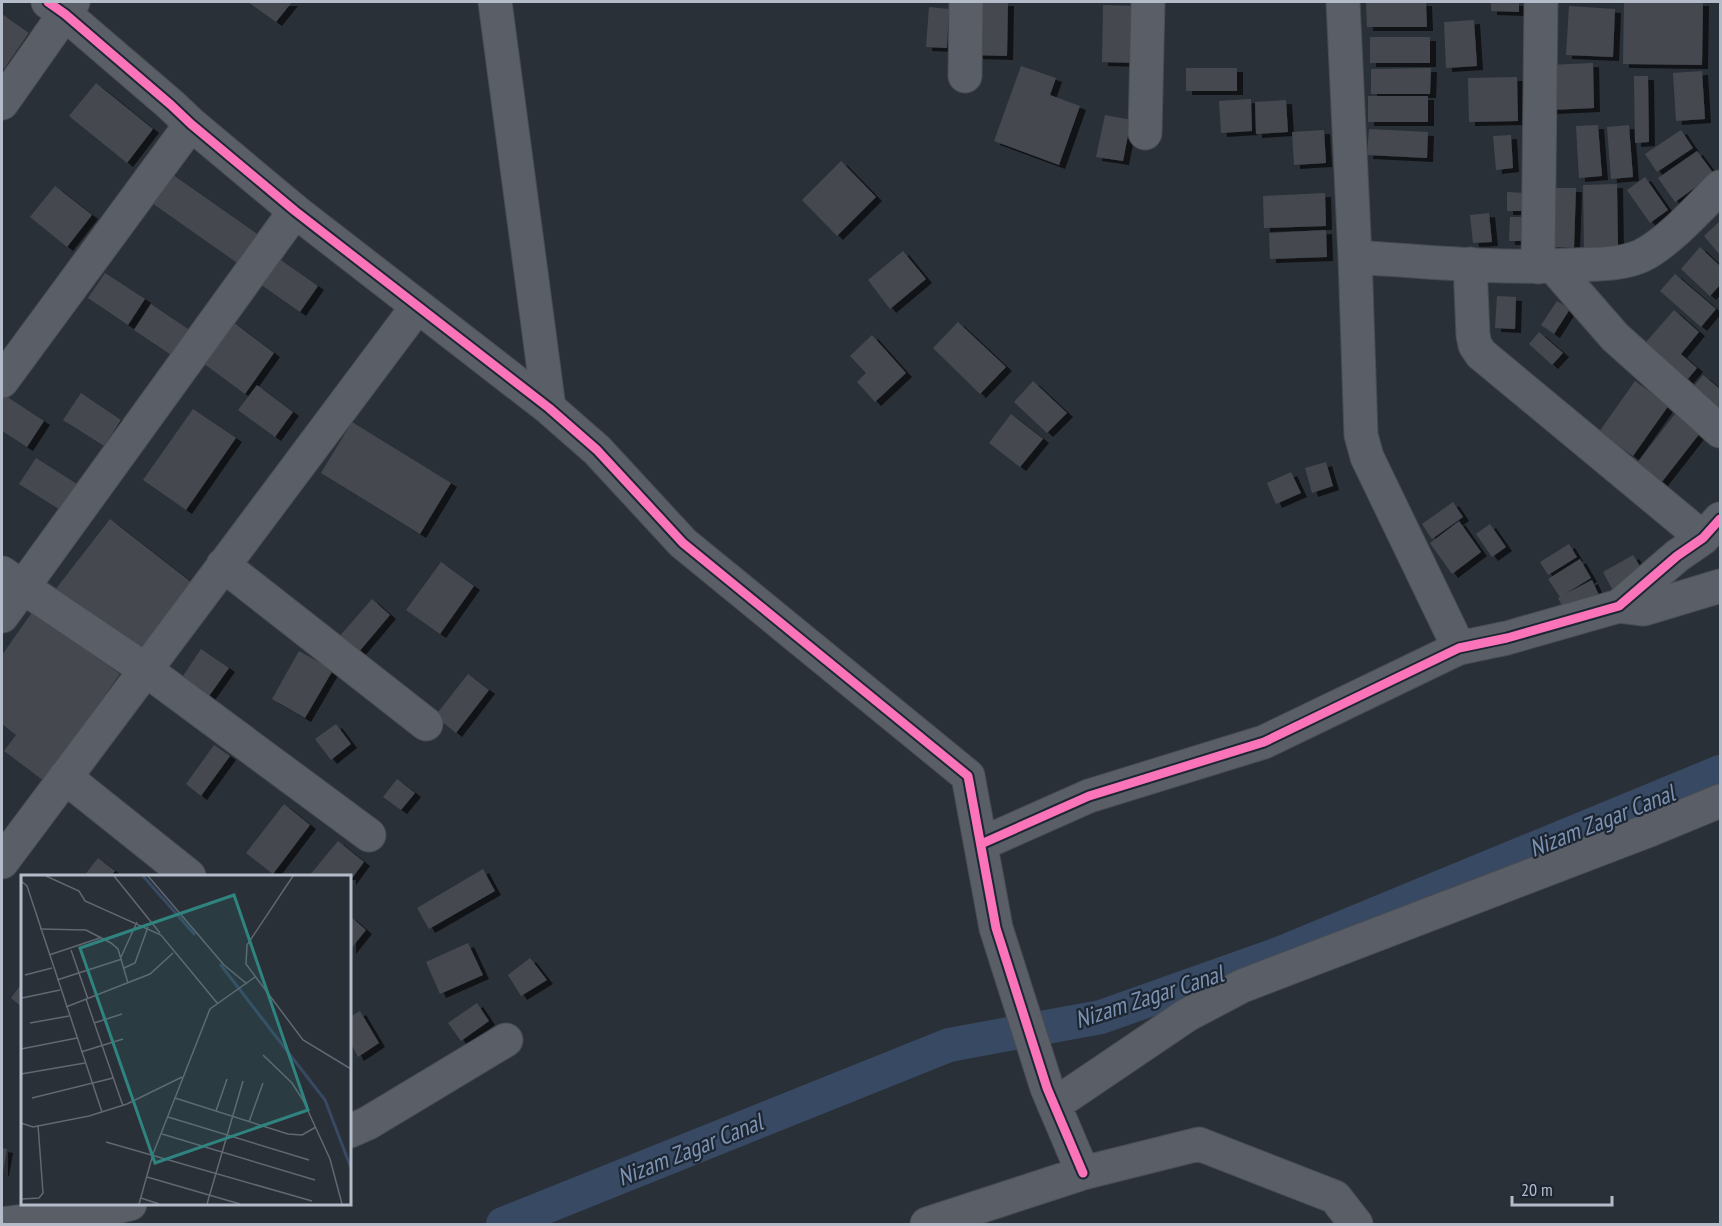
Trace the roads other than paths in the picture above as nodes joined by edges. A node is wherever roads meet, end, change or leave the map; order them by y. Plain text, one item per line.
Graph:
1 (495, 2) edge
2 (966, 2) edge
3 (1148, 2) edge
4 (1343, 2) edge
5 (1541, 2) edge
6 (62, 6) edge
7 (965, 76) dead end
8 (2, 103) edge
9 (190, 124) junction
10 (1145, 133) dead end
11 (1720, 187) edge
12 (295, 211) junction
13 (1355, 257) junction
14 (1470, 264) junction
15 (1545, 267) junction
16 (417, 307) junction
17 (2, 381) edge
18 (549, 408) junction
19 (1720, 431) edge
20 (1712, 528) edge
21 (223, 565) junction
22 (12, 580) edge
23 (1720, 586) edge
24 (1619, 606) junction
25 (2, 616) edge
26 (1459, 648) junction
27 (146, 670) junction
28 (426, 724) dead end
29 (65, 777) junction
30 (1720, 801) edge
31 (369, 835) dead end
32 (981, 844) junction
33 (2, 862) edge
34 (188, 875) edge
35 (506, 1040) dead end
36 (1051, 1096) junction
37 (351, 1131) edge
38 (1083, 1173) junction
39 (122, 1205) edge
40 (2, 1224) edge
41 (927, 1224) edge
42 (1356, 1224) edge

1 - 18 street
2 - 7 street
3 - 10 street
4 - 13 street
5 - 15 street
6 - 8 street
6 - 9 street
9 - 12 street
9 - 17 street
11 - 15 street
12 - 16 street
12 - 22 street
13 - 14 street
13 - 26 street
14 - 15 street
14 - 20 street
15 - 19 street
16 - 18 street
16 - 21 street
18 - 32 street
20 - 24 street
21 - 27 street
21 - 28 street
22 - 25 street
22 - 27 street
23 - 24 street
24 - 26 street
26 - 32 street
27 - 29 street
27 - 31 street
29 - 33 street
29 - 34 street
30 - 36 street
32 - 36 street
35 - 37 street
36 - 38 street
38 - 41 street
38 - 42 street
39 - 40 street

